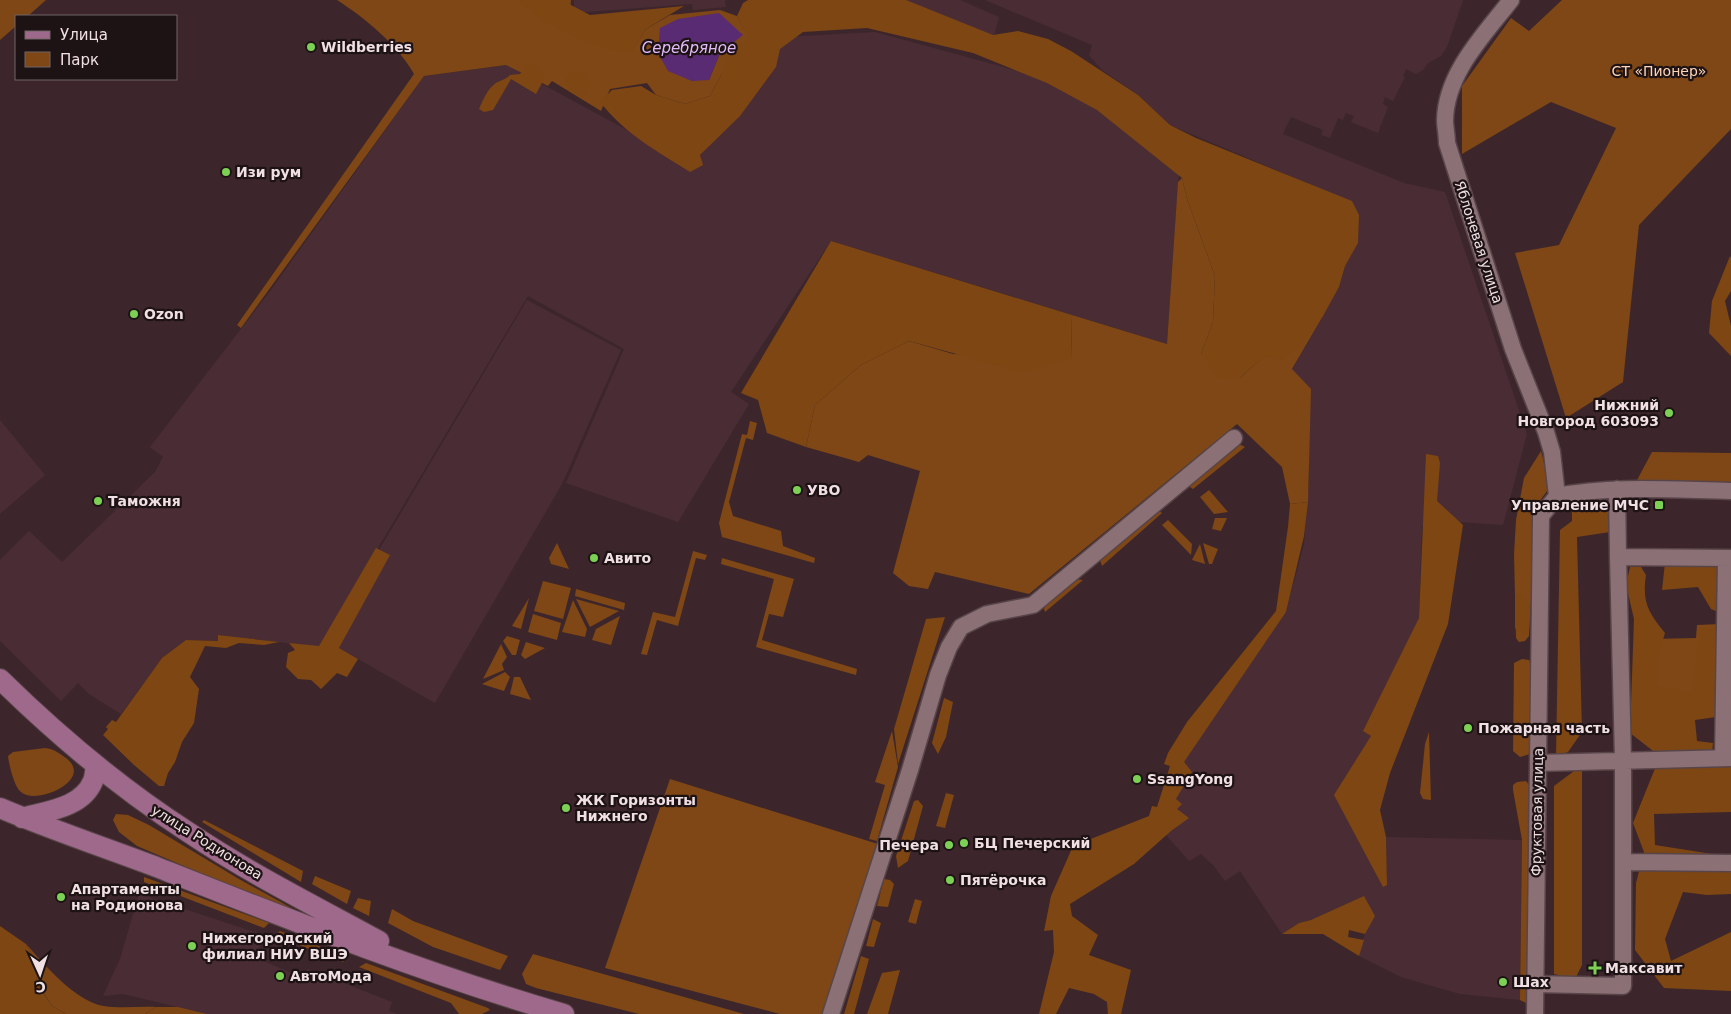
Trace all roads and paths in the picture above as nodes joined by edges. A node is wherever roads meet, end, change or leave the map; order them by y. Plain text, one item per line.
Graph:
1 (1510, 0) edge
2 (1234, 438) dead end
3 (1616, 490) junction
4 (1731, 491) edge
5 (1558, 496) junction
6 (1618, 557) junction
7 (1729, 558) edge
8 (0, 679) edge
9 (1727, 758) edge
10 (1623, 760) junction
11 (1538, 763) junction
12 (96, 765) junction
13 (0, 808) edge
14 (22, 818) junction
15 (1624, 862) junction
16 (1731, 863) edge
17 (436, 973) junction
18 (1535, 984) junction
19 (564, 1014) edge
20 (831, 1014) edge
21 (1534, 1014) edge

1 - 5 street, Яблоневая улица
2 - 20 street
3 - 4 street
3 - 5 street
3 - 6 street
5 - 11 street, Фруктовая улица
6 - 7 street
6 - 10 street
7 - 9 street
8 - 12 main road, улица Родионова
9 - 10 street
10 - 11 street
10 - 15 street
11 - 18 street, Фруктовая улица
12 - 14 main road
12 - 17 main road, улица Родионова
13 - 14 main road, улица Родионова
14 - 17 main road, улица Родионова
15 - 16 street
15 - 18 street
17 - 19 main road, улица Родионова
18 - 21 street, Фруктовая улица

